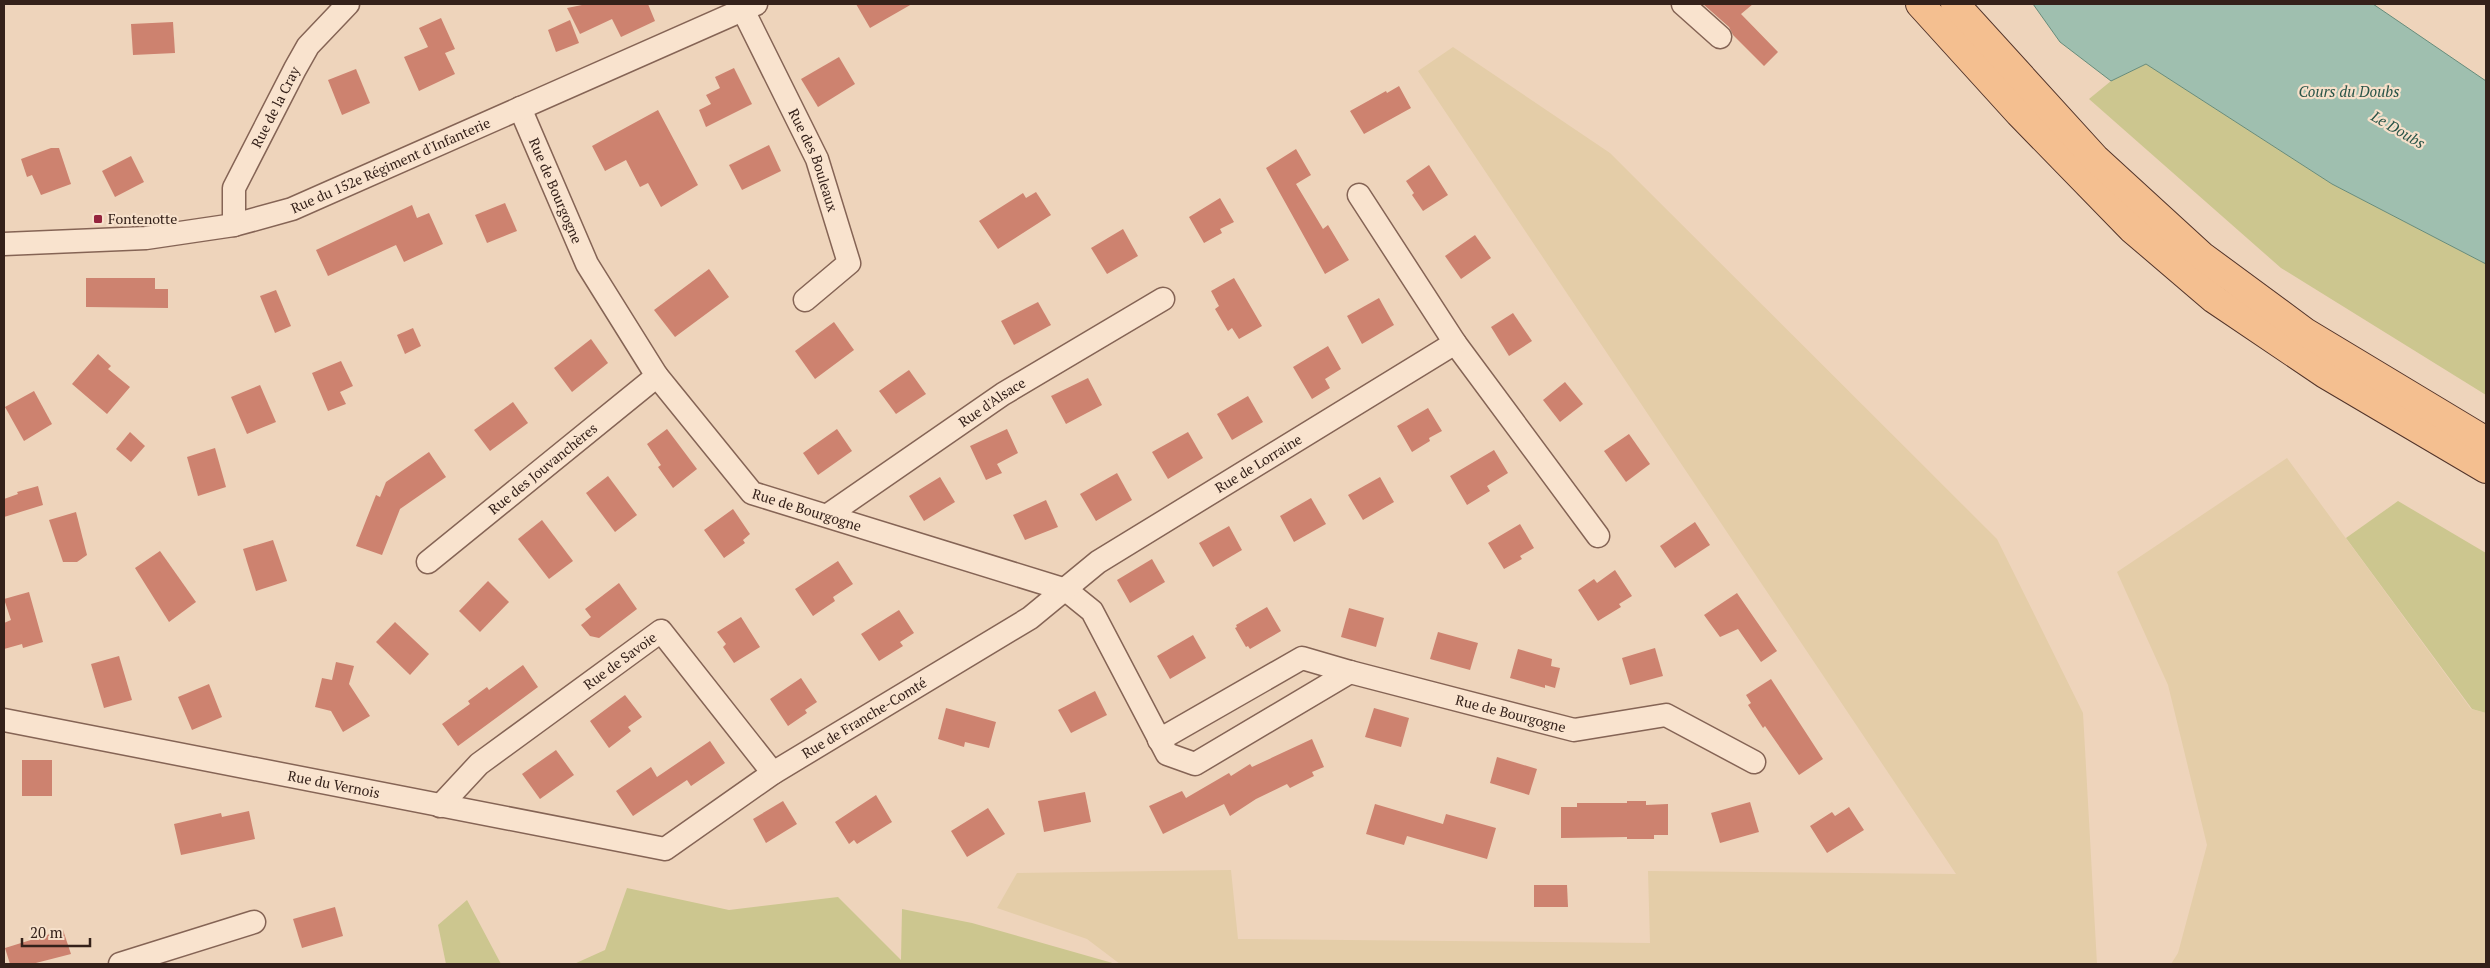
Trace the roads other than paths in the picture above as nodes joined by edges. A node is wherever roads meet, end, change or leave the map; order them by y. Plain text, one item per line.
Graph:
1 (348, 4) edge
2 (1683, 4) edge
3 (1920, 4) edge
4 (1954, 4) edge
5 (750, 7) edge
6 (1720, 36) dead end
7 (520, 108) junction
8 (1359, 195) dead end
9 (234, 225) junction
10 (4, 244) edge
11 (1163, 299) dead end
12 (805, 300) dead end
13 (1455, 343) junction
14 (657, 376) junction
15 (2486, 441) edge
16 (2486, 469) edge
17 (828, 515) junction
18 (1598, 536) dead end
19 (428, 562) dead end
20 (1066, 590) junction
21 (1350, 672) junction
22 (4, 720) edge
23 (1160, 740) junction
24 (1754, 762) dead end
25 (773, 773) junction
26 (440, 806) junction
27 (665, 849) joint
28 (254, 922) dead end
29 (120, 964) edge

1 - 9 street, Rue de la Cray
2 - 6 street
3 - 16 main road
4 - 15 main road
5 - 7 street, Rue du 152e Régiment d'Infanterie
5 - 12 street, Rue des Bouleaux
7 - 9 street, Rue du 152e Régiment d'Infanterie
7 - 14 street, Rue de Bourgogne
8 - 13 street
9 - 10 street, Rue du 152e Régiment d'Infanterie
11 - 17 street, Rue d'Alsace
13 - 18 street
13 - 20 street, Rue de Lorraine
14 - 17 street, Rue de Bourgogne
14 - 19 street, Rue des Jouvanchères
17 - 20 street, Rue de Bourgogne
20 - 23 street, Rue de Bourgogne
20 - 25 street, Rue de Franche-Comté
21 - 23 street, Rue de Bourgogne
21 - 23 street, Rue de Bourgogne
21 - 24 street, Rue de Bourgogne
22 - 26 street, Rue du Vernois
25 - 26 street, Rue de Savoie
25 - 27 street, Rue de Franche-Comté
26 - 27 street, Rue du Vernois
28 - 29 street

